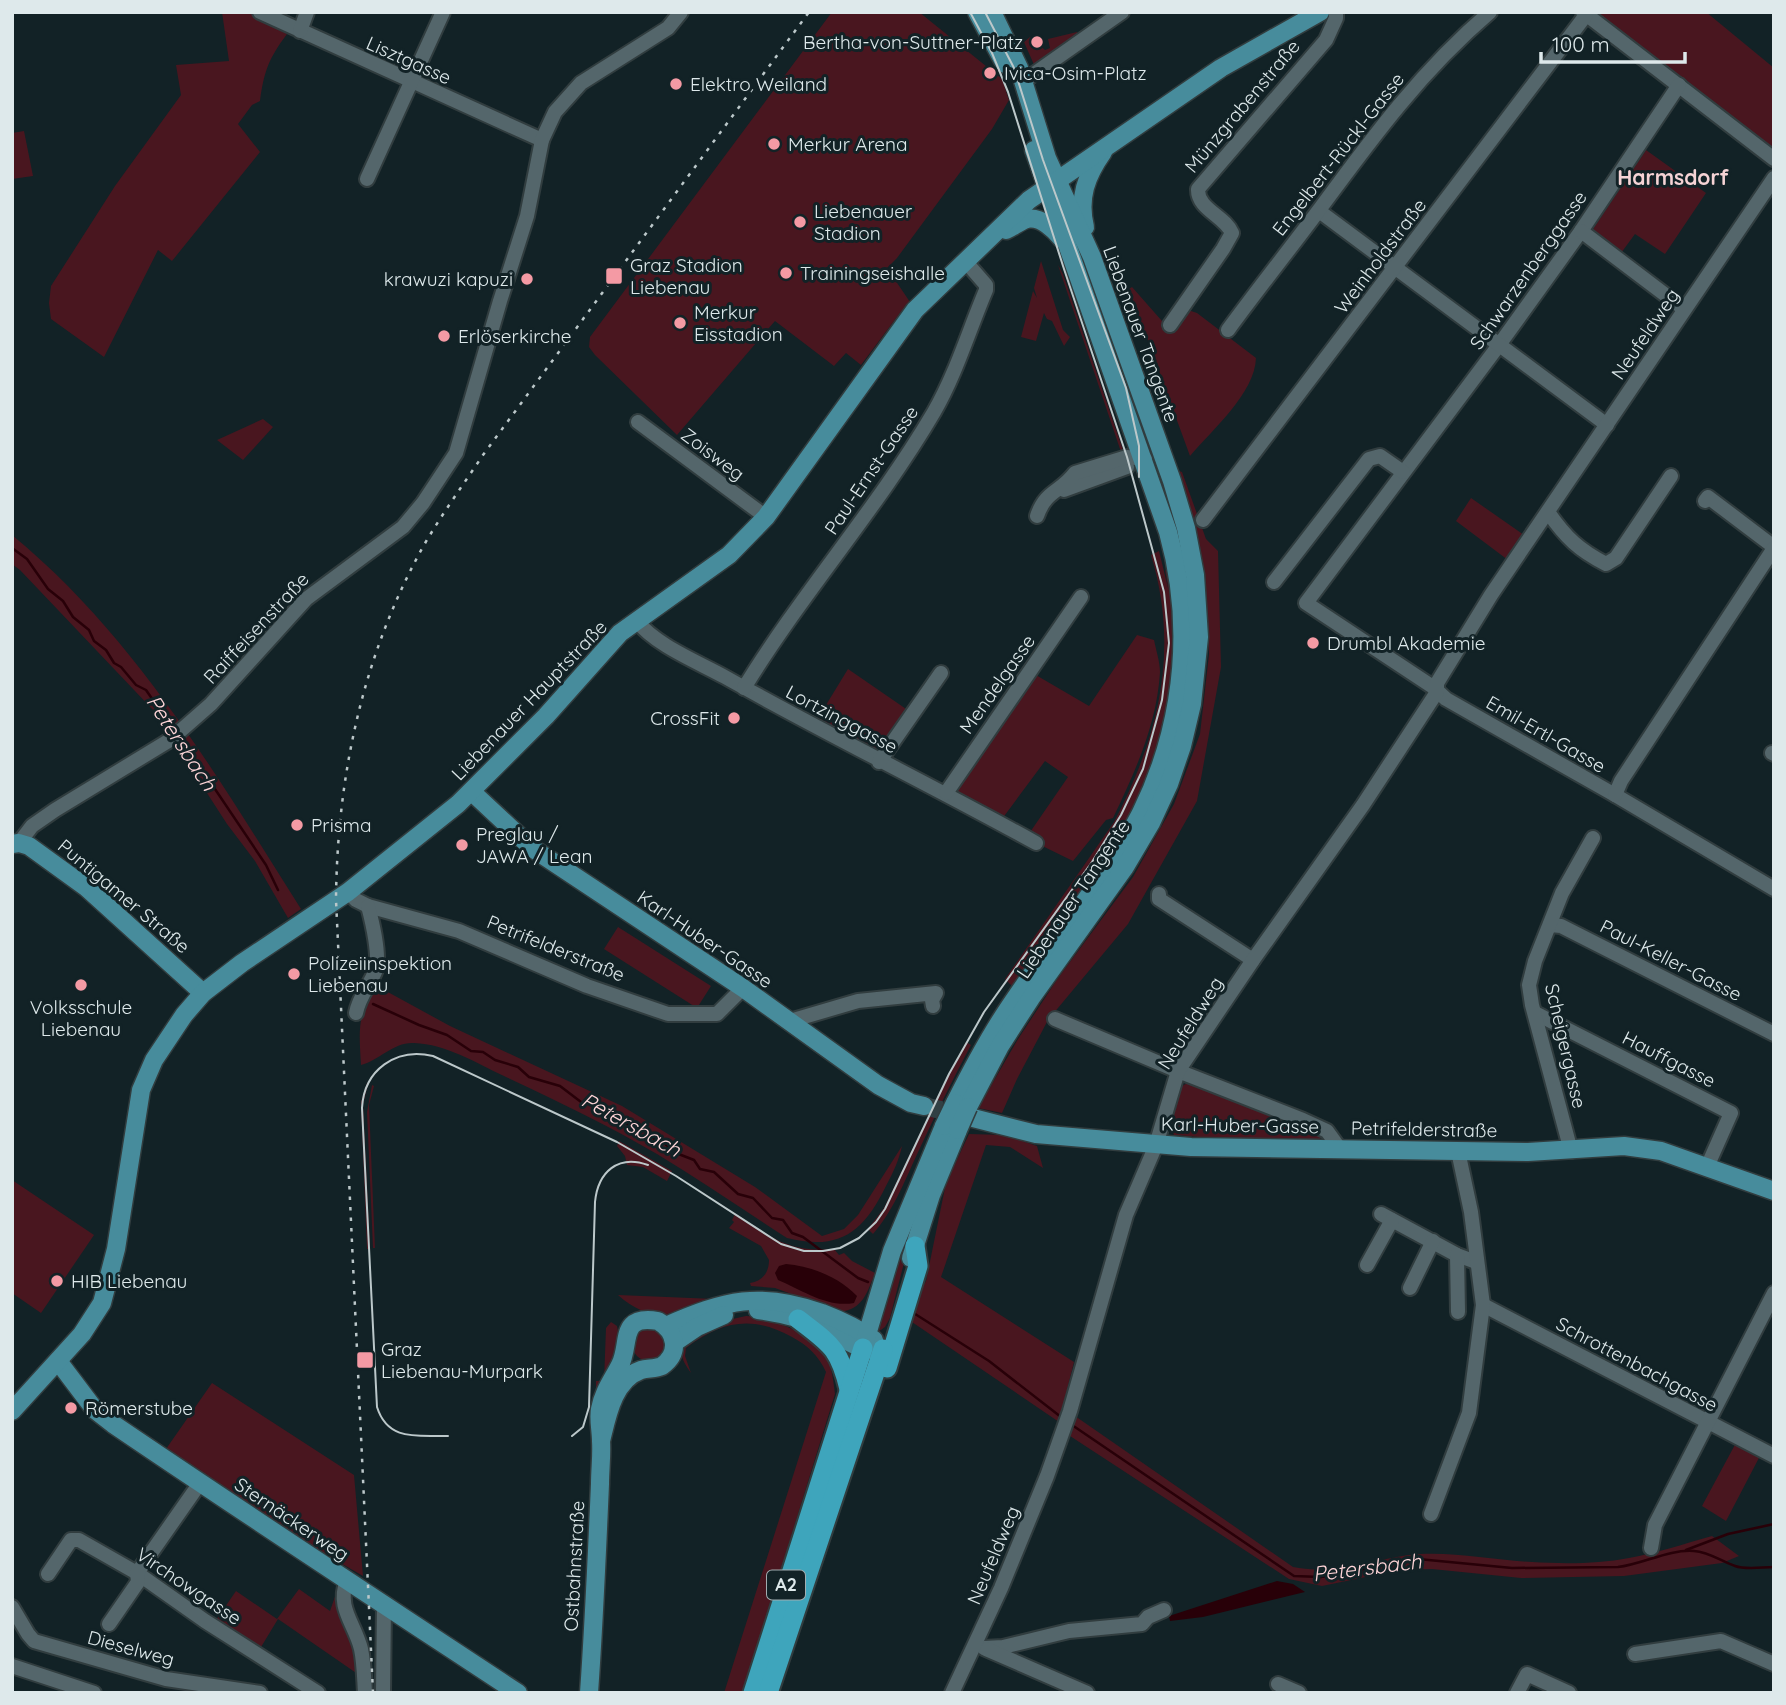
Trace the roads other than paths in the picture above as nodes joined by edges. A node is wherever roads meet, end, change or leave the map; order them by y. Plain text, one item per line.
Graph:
1 (260, 12) edge
2 (307, 12) edge
3 (443, 12) edge
4 (681, 12) edge
5 (977, 12) edge
6 (992, 12) edge
7 (1122, 12) edge
8 (1320, 12) edge
9 (1336, 12) edge
10 (1490, 12) edge
11 (1585, 14) edge
12 (299, 31) junction
13 (1024, 80) junction
14 (410, 82) junction
15 (1679, 85) junction
16 (542, 140) junction
17 (1109, 144) junction
18 (1774, 159) edge
19 (1774, 177) edge
20 (366, 179) dead end
21 (1052, 183) junction
22 (1319, 211) junction
23 (1581, 232) junction
24 (996, 234) junction
25 (1067, 245) junction
26 (1092, 257) junction
27 (966, 262) junction
28 (1395, 268) junction
29 (1684, 309) junction
30 (1170, 325) dead end
31 (1228, 330) dead end
32 (1499, 345) junction
33 (638, 422) dead end
34 (1607, 425) junction
35 (1162, 453) junction
36 (1144, 459) junction
37 (1403, 472) junction
38 (1671, 476) dead end
39 (1704, 502) dead end
40 (1548, 512) junction
41 (1037, 516) dead end
42 (766, 517) junction
43 (1203, 520) dead end
44 (1774, 547) edge
45 (1274, 582) dead end
46 (1082, 597) dead end
47 (1306, 603) joint
48 (636, 620) junction
49 (941, 673) dead end
50 (744, 688) junction
51 (1437, 692) junction
52 (879, 762) junction
53 (472, 792) junction
54 (946, 793) junction
55 (1615, 795) junction
56 (1593, 838) dead end
57 (16, 843) edge
58 (1036, 843) dead end
59 (1774, 889) edge
60 (348, 892) junction
61 (1158, 894) dead end
62 (368, 906) junction
63 (1550, 925) junction
64 (1253, 960) junction
65 (743, 988) junction
66 (203, 993) junction
67 (933, 1006) dead end
68 (356, 1013) dead end
69 (1535, 1013) junction
70 (1055, 1019) dead end
71 (790, 1021) junction
72 (1774, 1034) edge
73 (1178, 1071) junction
74 (925, 1106) tunnel mouth
75 (965, 1109) junction
76 (951, 1128) junction
77 (1156, 1145) junction
78 (1340, 1149) junction
79 (1458, 1151) junction
80 (1571, 1151) junction
81 (1707, 1167) junction
82 (1774, 1191) edge
83 (1433, 1241) junction
84 (915, 1246) junction
85 (1457, 1255) junction
86 (1476, 1262) junction
87 (1367, 1265) dead end
88 (886, 1269) junction
89 (1410, 1288) dead end
90 (1774, 1293) edge
91 (1482, 1305) junction
92 (1458, 1312) dead end
93 (798, 1319) junction
94 (838, 1319) junction
95 (671, 1334) junction
96 (865, 1342) junction
97 (883, 1349) junction
98 (625, 1351) junction
99 (58, 1361) junction
100 (644, 1369) junction
101 (849, 1390) junction
102 (12, 1411) edge
103 (1707, 1423) junction
104 (601, 1441) junction
105 (1774, 1456) edge
106 (200, 1483) junction
107 (1431, 1514) dead end
108 (1651, 1548) dead end
109 (814, 1560) junction
110 (137, 1573) junction
111 (48, 1574) dead end
112 (347, 1581) junction
113 (384, 1603) junction
114 (12, 1606) edge
115 (1164, 1610) dead end
116 (109, 1624) dead end
117 (979, 1646) junction
118 (1635, 1654) dead end
119 (1774, 1664) edge
120 (12, 1666) edge
121 (1278, 1684) dead end
122 (762, 1688) edge
123 (94, 1693) edge
124 (260, 1693) edge
125 (318, 1693) edge
126 (365, 1693) edge
127 (383, 1693) edge
128 (519, 1693) edge
129 (589, 1693) edge
130 (952, 1693) edge
131 (1087, 1693) edge
132 (1298, 1693) edge
133 (1517, 1693) edge
134 (1569, 1693) edge

1 - 12 street, Lisztgasse
2 - 12 street
3 - 14 street
4 - 16 street, Raiffeisenstraße
5 - 21 main road
6 - 13 main road
7 - 13 street
8 - 17 main road, Münzgrabenstraße
9 - 30 street, Münzgrabenstraße
10 - 22 street, Engelbert-Rückl-Gasse
11 - 15 street
11 - 28 street, Weinholdstraße
12 - 14 street, Lisztgasse
13 - 21 main road
14 - 16 street, Lisztgasse
14 - 20 street
15 - 18 street
15 - 23 street, Schwarzenberggasse
16 - 57 street, Raiffeisenstraße
17 - 21 main road, Münzgrabenstraße
17 - 26 main road
19 - 29 street, Neufeldweg
21 - 24 main road, Liebenauer Hauptstraße
21 - 25 main road, Liebenauer Tangente
21 - 26 main road, Liebenauer Tangente
22 - 28 street
22 - 31 street, Engelbert-Rückl-Gasse
23 - 29 street
23 - 32 street, Schwarzenberggasse
24 - 25 main road
24 - 27 main road, Liebenauer Hauptstraße
25 - 36 main road, Liebenauer Tangente
26 - 35 main road, Liebenauer Tangente
27 - 42 main road, Liebenauer Hauptstraße
27 - 50 street, Paul-Ernst-Gasse
28 - 32 street
28 - 43 street, Weinholdstraße
29 - 34 street, Neufeldweg
32 - 34 street
32 - 37 street, Schwarzenberggasse
33 - 42 street, Zoisweg
34 - 40 street, Neufeldweg
35 - 36 main road
35 - 75 main road, Liebenauer Tangente
36 - 41 street
36 - 75 main road, Liebenauer Tangente
37 - 45 street
37 - 47 street, Schwarzenberggasse
38 - 40 street
39 - 44 street
40 - 51 street, Neufeldweg
42 - 48 main road, Liebenauer Hauptstraße
44 - 55 street
46 - 54 street, Mendelgasse
47 - 51 street, Emil-Ertl-Gasse
48 - 50 street, Lortzinggasse
48 - 53 main road, Liebenauer Hauptstraße
49 - 52 street
50 - 52 street, Lortzinggasse
51 - 55 street, Emil-Ertl-Gasse
51 - 64 street, Neufeldweg
52 - 54 street, Lortzinggasse
53 - 60 main road, Liebenauer Hauptstraße
53 - 65 main road, Karl-Huber-Gasse
54 - 58 street, Lortzinggasse
55 - 59 street, Emil-Ertl-Gasse
56 - 63 street, Scheigergasse
57 - 66 main road, Puntigamer Straße
60 - 62 street, Petrifelderstraße
60 - 66 main road, Liebenauer Hauptstraße
61 - 64 street
62 - 65 street, Petrifelderstraße
62 - 68 street
63 - 69 street, Scheigergasse
63 - 72 street, Paul-Keller-Gasse
64 - 73 street, Neufeldweg
65 - 71 main road, Karl-Huber-Gasse
66 - 99 main road, Liebenauer Hauptstraße
67 - 71 street
69 - 80 street, Scheigergasse
69 - 81 street, Hauffgasse
70 - 73 street, Petrifelderstraße
71 - 74 main road, Karl-Huber-Gasse
73 - 77 street, Neufeldweg
73 - 78 street, Petrifelderstraße
75 - 76 main road, Liebenauer Tangente, bridge
75 - 77 main road, Karl-Huber-Gasse
76 - 84 main road, Liebenauer Tangente
76 - 88 main road, Liebenauer Tangente
77 - 78 main road, Karl-Huber-Gasse
77 - 117 street, Neufeldweg
78 - 79 main road, Petrifelderstraße
79 - 80 main road, Petrifelderstraße
79 - 86 street
80 - 81 main road, Petrifelderstraße
81 - 82 main road, Petrifelderstraße
83 - 85 street
83 - 87 street
83 - 89 street
84 - 97 main road, Liebenauer Tangente
84 - 109 highway
85 - 86 street
85 - 92 street
86 - 91 street
88 - 94 main road
88 - 96 main road, Liebenauer Tangente
90 - 103 street
91 - 103 street, Schrottenbachgasse
91 - 107 street
93 - 95 main road, Ostbahnstraße
93 - 96 main road, Ostbahnstraße
93 - 101 highway
94 - 95 main road, Ostbahnstraße
94 - 96 main road, Ostbahnstraße
95 - 98 main road, Ostbahnstraße
95 - 100 main road, Ostbahnstraße
96 - 97 main road
96 - 101 highway, A2
97 - 109 highway, A2
98 - 100 main road
98 - 104 main road, Ostbahnstraße
99 - 102 main road, Liebenauer Hauptstraße
99 - 106 main road, Sternäckerweg
100 - 104 main road, Ostbahnstraße
101 - 122 highway, A2
103 - 105 street, Schrottenbachgasse
103 - 108 street
104 - 129 main road, Ostbahnstraße
106 - 110 street
106 - 112 main road, Sternäckerweg
109 - 122 highway, A2
110 - 111 street, Virchowgasse
110 - 116 street
110 - 125 street, Virchowgasse
112 - 113 main road, Sternäckerweg
112 - 126 street
113 - 127 street
113 - 128 main road, Sternäckerweg
114 - 124 street, Dieselweg
115 - 117 street
117 - 130 street, Neufeldweg
117 - 131 street
118 - 119 street
120 - 123 street
121 - 132 street
133 - 134 street

